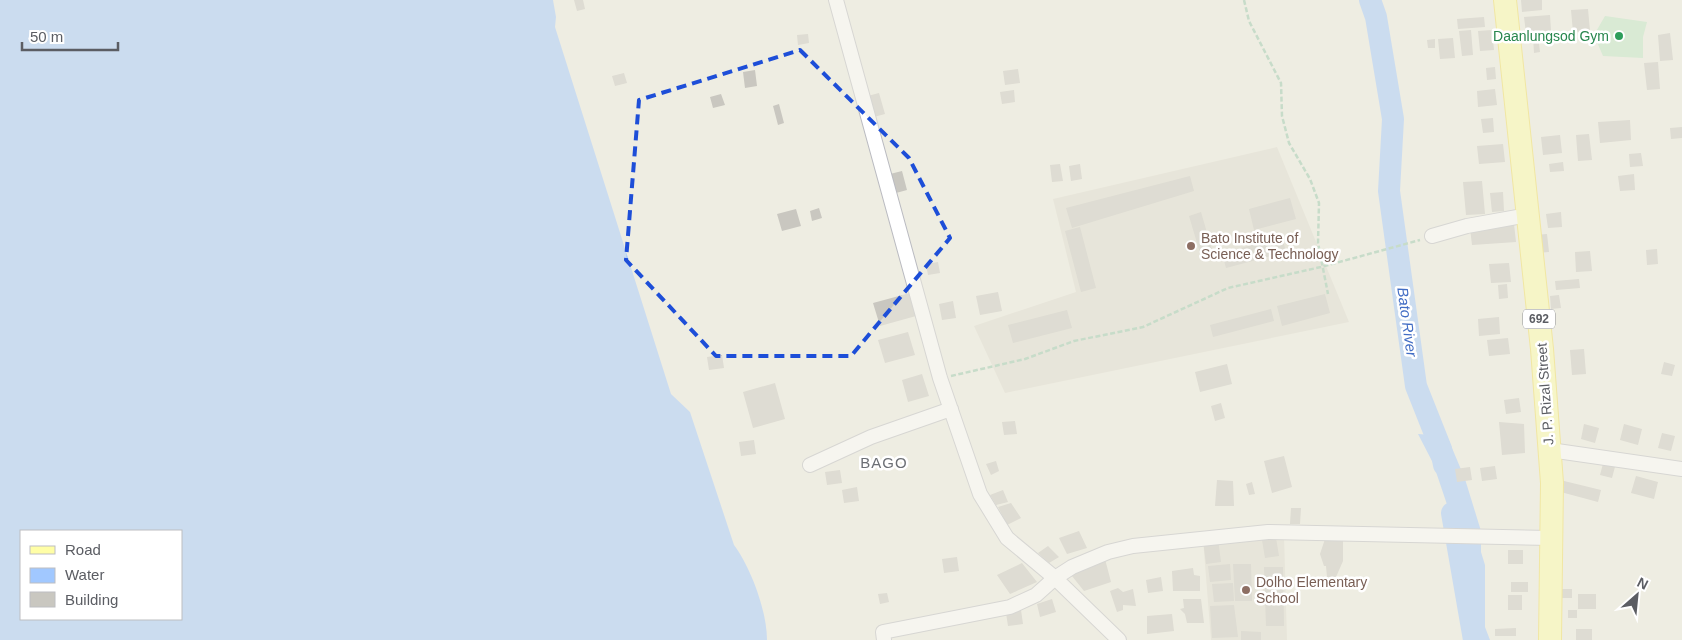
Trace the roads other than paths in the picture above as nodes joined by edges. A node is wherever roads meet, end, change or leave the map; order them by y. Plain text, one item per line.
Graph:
1 (836, 0) edge
2 (1505, 0) edge
3 (1528, 215) junction
4 (1432, 236) road end
5 (951, 409) junction
6 (1550, 450) junction
7 (810, 464) dead end
8 (1682, 469) edge
9 (1552, 538) junction
10 (1055, 578) junction
11 (884, 640) edge
12 (1119, 640) edge
13 (1550, 640) edge

1 - 5 street
2 - 3 main road, J. P. Rizal Street / 692
3 - 4 street
3 - 6 main road, J. P. Rizal Street / 692
5 - 7 street
5 - 10 street
6 - 8 street
6 - 9 main road, J. P. Rizal Street / 692
9 - 10 street
9 - 13 main road, J. P. Rizal Street / 692
10 - 11 street
10 - 12 street

